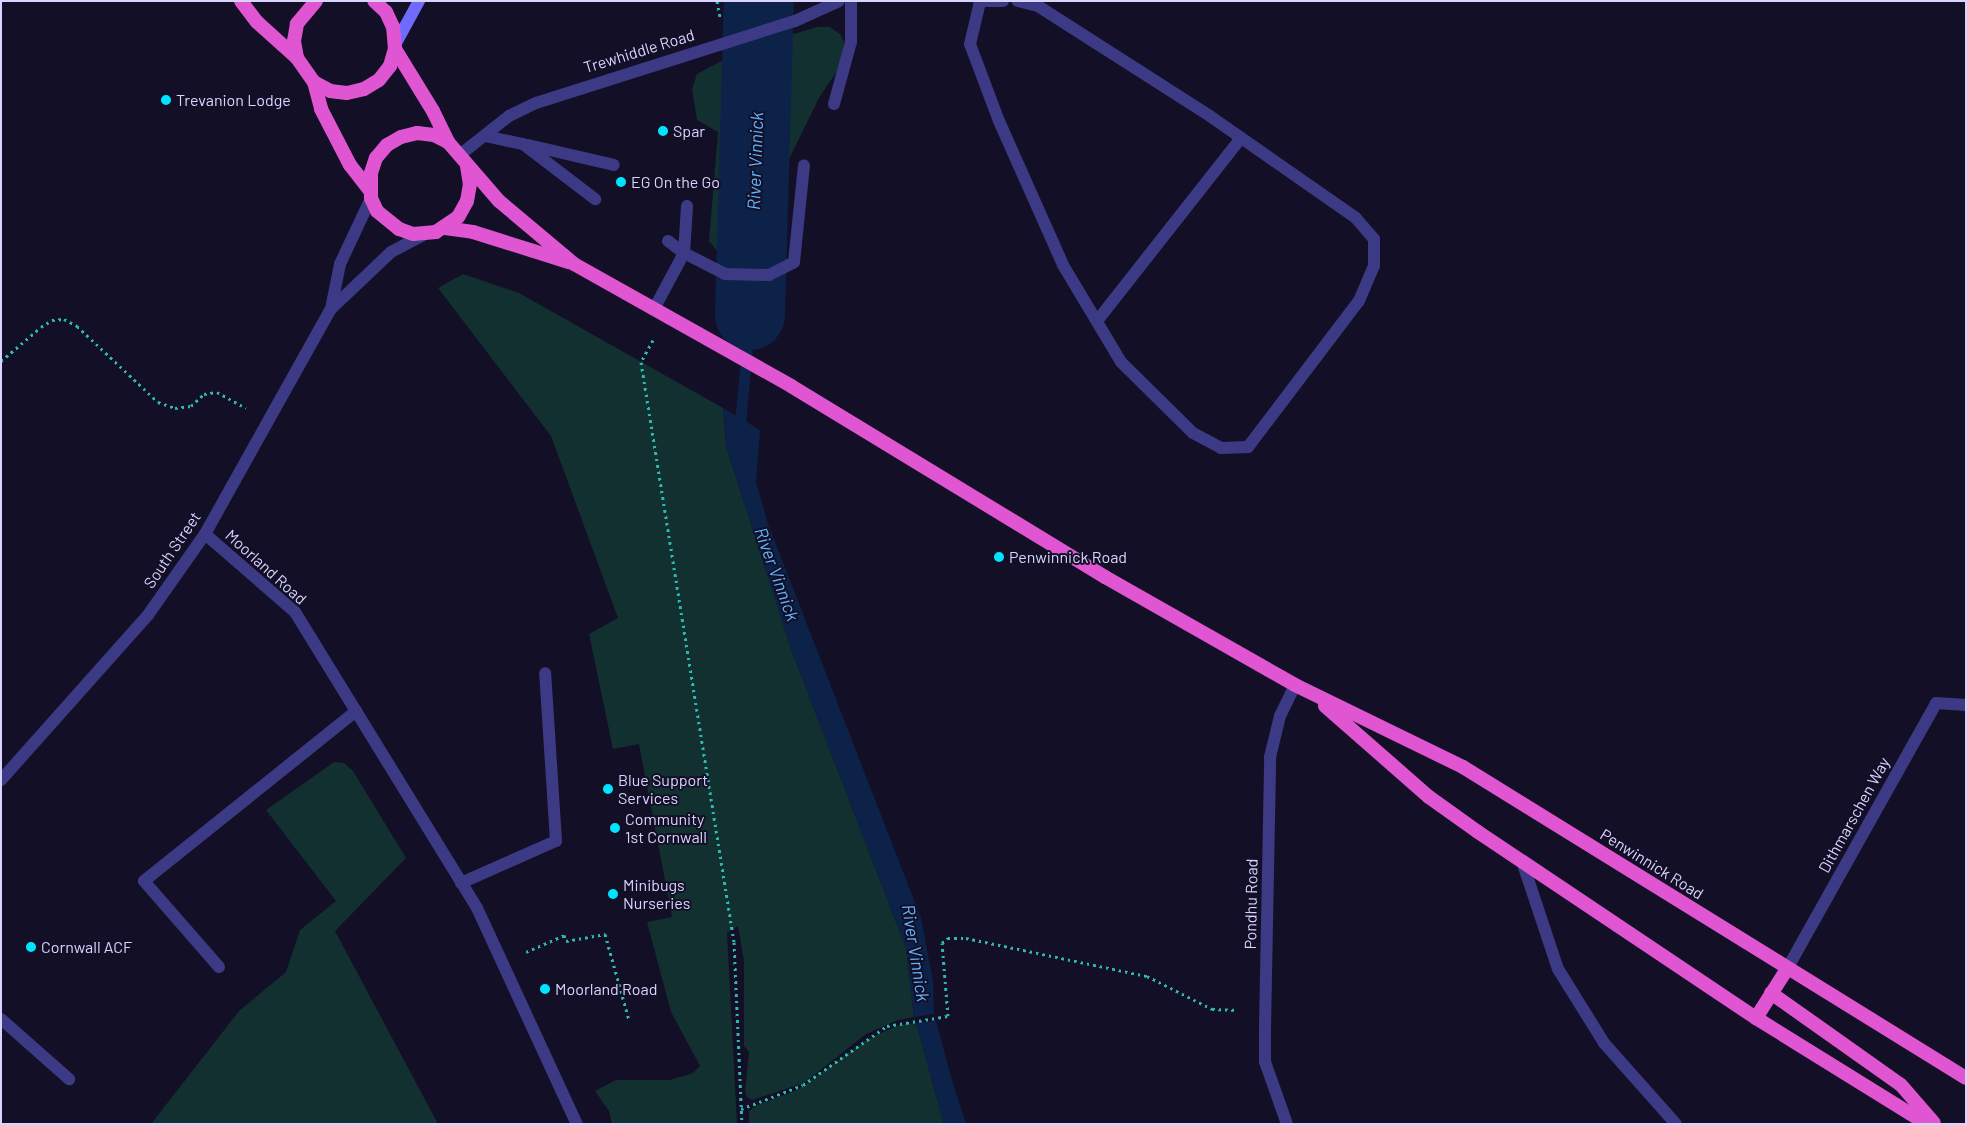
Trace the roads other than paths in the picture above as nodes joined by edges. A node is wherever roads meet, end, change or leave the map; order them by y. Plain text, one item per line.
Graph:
1 (241, 1) edge
2 (316, 1) edge
3 (374, 1) edge
4 (419, 1) edge
5 (839, 1) edge
6 (851, 1) edge
7 (1003, 1) edge
8 (1018, 1) edge
9 (979, 2) edge
10 (395, 46) junction
11 (297, 58) junction
12 (314, 82) junction
13 (834, 104) dead end
14 (485, 136) junction
15 (1241, 138) junction
16 (448, 142) junction
17 (523, 144) junction
18 (464, 160) junction
19 (614, 165) dead end
20 (804, 166) dead end
21 (370, 193) junction
22 (595, 200) dead end
23 (687, 206) dead end
24 (445, 228) junction
25 (427, 233) junction
26 (668, 241) dead end
27 (684, 253) junction
28 (574, 264) junction
29 (331, 309) junction
30 (654, 309) junction
31 (1097, 321) junction
32 (205, 534) junction
33 (545, 673) dead end
34 (1295, 685) junction
35 (1311, 694) junction
36 (1966, 705) edge
37 (356, 711) junction
38 (1, 780) edge
39 (1522, 861) junction
40 (461, 883) junction
41 (219, 967) dead end
42 (1787, 969) junction
43 (1771, 993) junction
44 (1756, 1018) junction
45 (1, 1020) edge
46 (1966, 1078) edge
47 (69, 1079) dead end
48 (577, 1124) edge
49 (1287, 1124) edge
50 (1676, 1124) edge
51 (1927, 1124) edge
52 (1935, 1124) edge

1 - 11 highway
2 - 11 highway
3 - 10 highway
4 - 10 main road
5 - 14 street, Trewhiddle Road
6 - 13 street
7 - 9 street
8 - 15 street
9 - 31 street
10 - 12 highway
10 - 16 highway
11 - 12 highway
12 - 21 highway
14 - 17 street
14 - 18 street, Trewhiddle Road
15 - 31 street
15 - 31 street
16 - 18 highway
16 - 21 highway
17 - 19 street
17 - 22 street
18 - 24 highway
18 - 28 highway
20 - 27 street
21 - 25 highway
21 - 29 street, South Street
23 - 27 street
24 - 25 highway
24 - 28 highway
25 - 29 street, South Street
26 - 27 street
27 - 30 street
28 - 30 highway, Penwinnick Road
29 - 32 street, South Street
30 - 34 highway, Penwinnick Road
32 - 37 street, Moorland Road
32 - 38 street, South Street
33 - 40 street
34 - 35 highway, Penwinnick Road
34 - 49 street, Pondhu Road
35 - 39 highway, Penwinnick Road
35 - 42 highway, Penwinnick Road
36 - 42 street, Dithmarschen Way
37 - 40 street, Moorland Road
37 - 41 street
39 - 44 highway, Penwinnick Road
39 - 50 street
40 - 48 street, Moorland Road
42 - 43 highway
42 - 46 highway, Penwinnick Road
43 - 44 highway
43 - 52 highway
44 - 51 highway, Penwinnick Road
45 - 47 street

